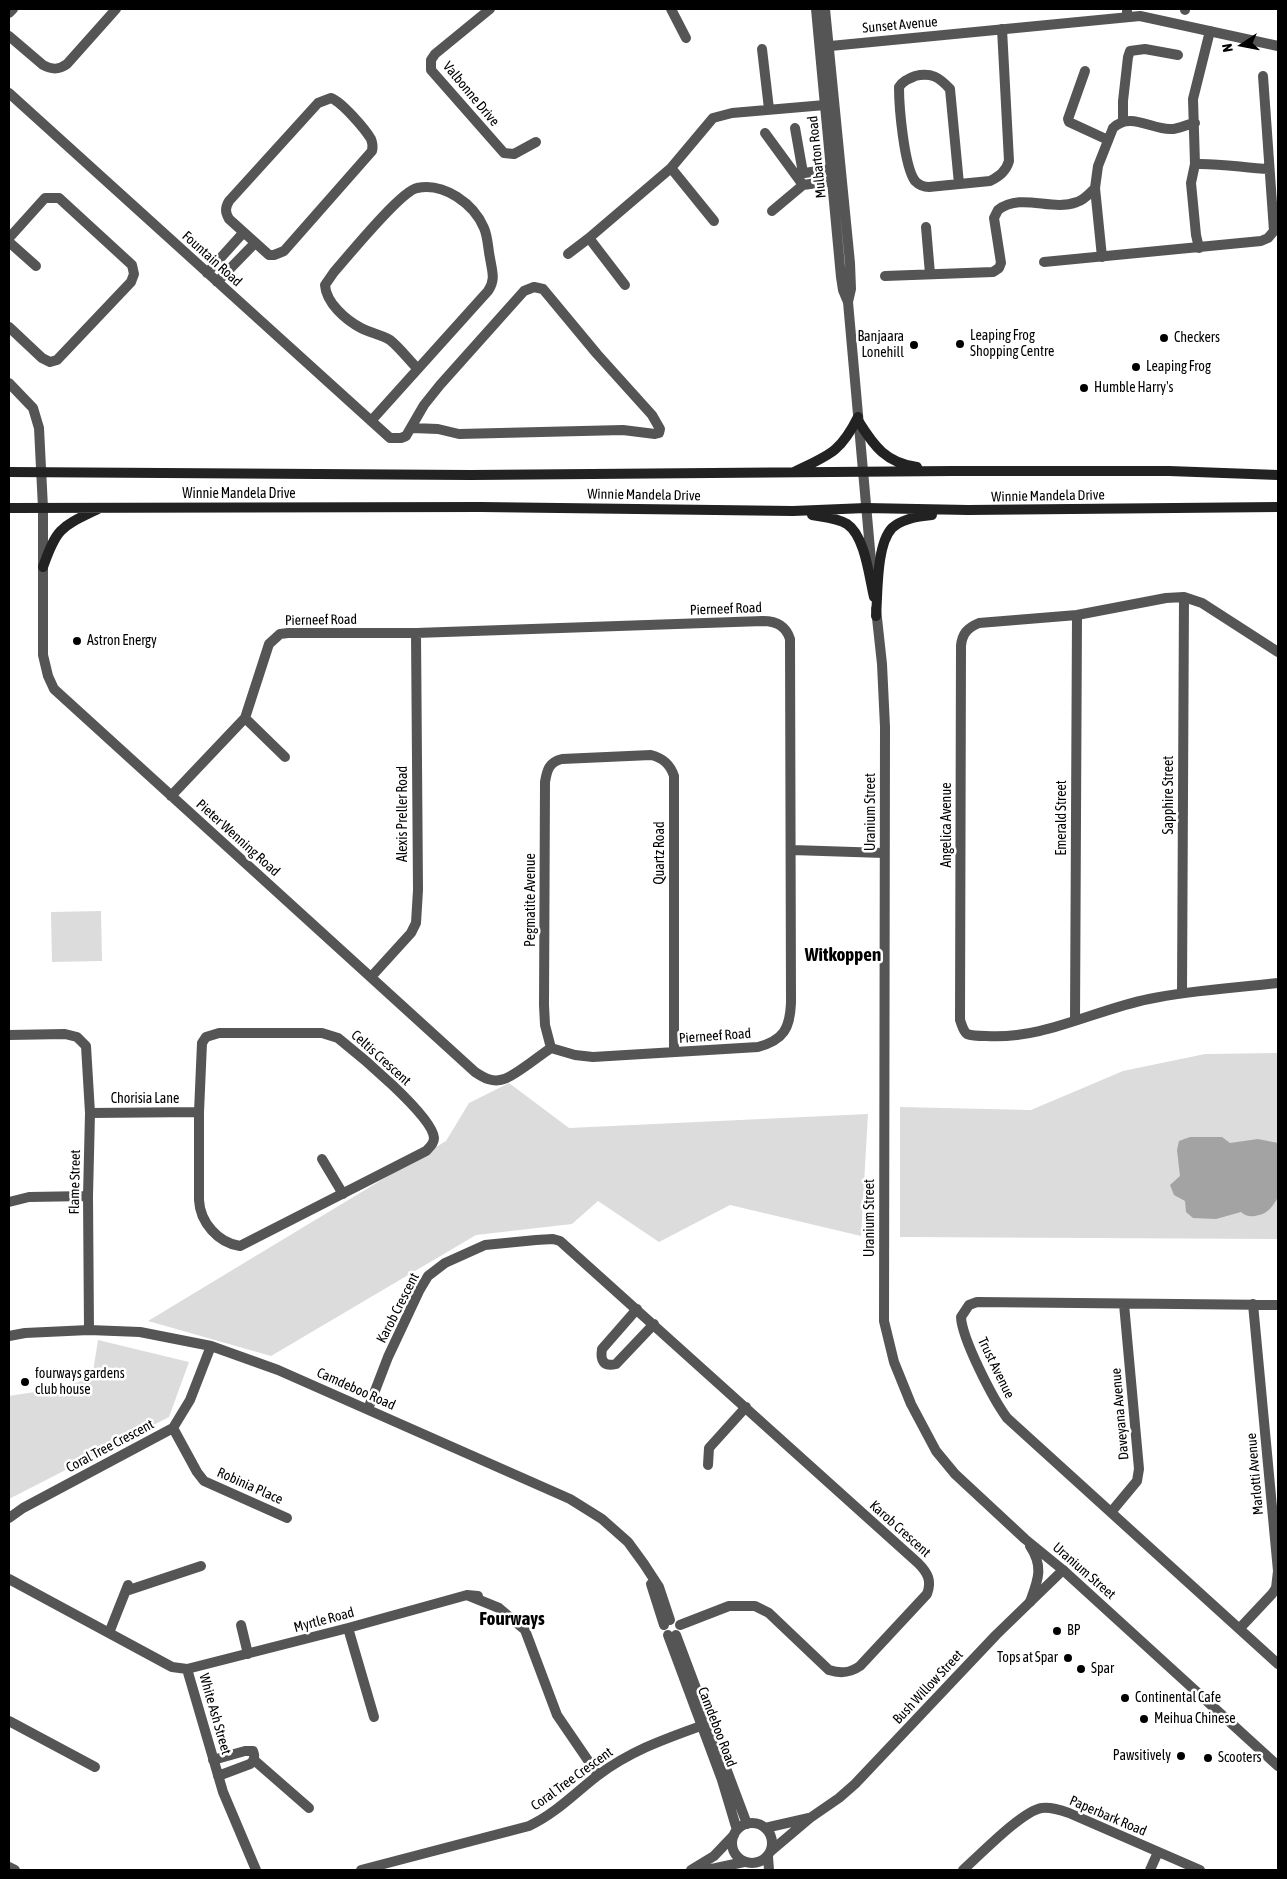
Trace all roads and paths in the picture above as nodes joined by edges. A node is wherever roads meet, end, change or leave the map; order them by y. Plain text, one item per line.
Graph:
1 (13, 9) edge
2 (116, 9) edge
3 (490, 9) edge
4 (671, 9) edge
5 (816, 9) edge
6 (825, 9) edge
7 (1139, 12) edge
8 (9, 13) edge
9 (1127, 13) edge
10 (1002, 29) junction
11 (1210, 31) junction
12 (9, 36) edge
13 (686, 38) dead end
14 (824, 46) junction
15 (1278, 46) edge
16 (762, 50) dead end
17 (1178, 56) dead end
18 (1085, 72) dead end
19 (1263, 76) dead end
20 (9, 93) edge
21 (825, 105) junction
22 (769, 110) junction
23 (1123, 121) junction
24 (1195, 123) junction
25 (795, 128) dead end
26 (765, 133) dead end
27 (1108, 140) junction
28 (536, 142) dead end
29 (1195, 164) junction
30 (670, 168) junction
31 (831, 169) junction
32 (1269, 169) junction
33 (799, 174) junction
34 (832, 181) junction
35 (959, 184) junction
36 (803, 186) junction
37 (1095, 188) junction
38 (1079, 202) junction
39 (1098, 209) junction
40 (772, 211) dead end
41 (714, 221) dead end
42 (926, 226) dead end
43 (243, 233) junction
44 (9, 238) edge
45 (589, 238) junction
46 (9, 242) edge
47 (256, 243) junction
48 (1199, 248) junction
49 (568, 254) dead end
50 (1102, 257) junction
51 (1044, 262) dead end
52 (36, 266) dead end
53 (207, 273) junction
54 (930, 274) junction
55 (885, 276) dead end
56 (217, 282) junction
57 (625, 284) dead end
58 (848, 302) junction
59 (9, 327) edge
60 (417, 368) junction
61 (9, 383) edge
62 (859, 420) junction
63 (371, 421) junction
64 (412, 428) junction
65 (952, 471) junction
66 (9, 472) edge
67 (42, 472) junction
68 (863, 472) junction
69 (790, 473) junction
70 (1278, 475) edge
71 (1278, 507) edge
72 (9, 508) edge
73 (43, 508) junction
74 (101, 508) junction
75 (866, 508) junction
76 (968, 510) junction
77 (793, 512) junction
78 (43, 567) junction
79 (1184, 597) junction
80 (874, 598) junction
81 (1077, 615) junction
82 (876, 616) junction
83 (416, 633) junction
84 (1278, 652) edge
85 (245, 718) junction
86 (285, 757) dead end
87 (562, 759) joint
88 (171, 796) junction
89 (792, 850) junction
90 (884, 853) junction
91 (371, 977) junction
92 (1278, 983) edge
93 (1182, 993) junction
94 (1075, 1020) junction
95 (9, 1035) edge
96 (551, 1048) junction
97 (674, 1052) junction
98 (199, 1112) junction
99 (90, 1113) junction
100 (322, 1159) dead end
101 (343, 1194) junction
102 (88, 1196) junction
103 (9, 1202) edge
104 (1124, 1304) junction
105 (1253, 1304) junction
106 (1278, 1305) edge
107 (636, 1308) junction
108 (654, 1324) junction
109 (89, 1330) junction
110 (9, 1336) edge
111 (211, 1346) junction
112 (746, 1408) junction
113 (368, 1410) junction
114 (173, 1428) junction
115 (708, 1465) dead end
116 (1112, 1512) junction
117 (9, 1518) edge
118 (287, 1518) dead end
119 (1025, 1539) junction
120 (201, 1566) dead end
121 (1063, 1570) junction
122 (9, 1579) edge
123 (1030, 1602) junction
124 (240, 1625) dead end
125 (348, 1628) junction
126 (672, 1628) junction
127 (1240, 1628) junction
128 (109, 1633) junction
129 (248, 1654) junction
130 (1278, 1664) edge
131 (188, 1670) junction
132 (374, 1717) dead end
133 (9, 1721) edge
134 (705, 1724) junction
135 (214, 1760) junction
136 (254, 1760) junction
137 (1278, 1766) edge
138 (95, 1768) dead end
139 (598, 1775) junction
140 (218, 1776) junction
141 (309, 1808) dead end
142 (810, 1818) junction
143 (748, 1824) junction
144 (765, 1828) junction
145 (735, 1833) junction
146 (1158, 1852) junction
147 (769, 1854) junction
148 (750, 1865) edge
149 (9, 1867) edge
150 (15, 1870) edge
151 (256, 1870) edge
152 (361, 1870) edge
153 (691, 1870) edge
154 (707, 1870) edge
155 (769, 1870) edge
156 (963, 1870) edge
157 (1150, 1870) edge
158 (1200, 1870) edge

1 - 8 street
2 - 12 street
3 - 28 street, Valbonne Drive
4 - 13 street
5 - 14 street, Mulbarton Road
6 - 14 street, Mulbarton Road
7 - 9 street, Sunset Avenue
7 - 11 street, Sunset Avenue
9 - 10 street, Sunset Avenue
10 - 14 street, Sunset Avenue
10 - 35 street
11 - 15 street, Sunset Avenue
11 - 24 street
14 - 21 street, Mulbarton Road
14 - 58 street, Mulbarton Road
16 - 22 street
17 - 23 street
18 - 27 street
19 - 32 street
20 - 53 street, Fountain Road
21 - 22 street
21 - 31 street, Mulbarton Road
22 - 30 street
23 - 24 street
23 - 27 street
24 - 29 street
25 - 33 street
26 - 33 street
27 - 37 street
29 - 32 street
29 - 48 street
30 - 41 street
30 - 45 street
31 - 33 street
31 - 34 street, Mulbarton Road
32 - 48 street
33 - 36 street
34 - 36 street
34 - 58 street, Mulbarton Road
35 - 35 street
36 - 40 street
37 - 38 street
37 - 39 street
38 - 39 street
38 - 54 street
39 - 50 street
42 - 54 street
43 - 47 street
43 - 47 street
43 - 53 street
44 - 59 street
45 - 49 street
45 - 57 street
46 - 52 street
47 - 56 street
48 - 50 street
50 - 51 street
53 - 56 street, Fountain Road
54 - 55 street
56 - 63 street, Fountain Road
58 - 62 street, Mulbarton Road
60 - 60 street
60 - 63 street
61 - 67 street, Pieter Wenning Road
62 - 65 main road
62 - 68 street, Mulbarton Road
62 - 69 main road
63 - 64 street, Fountain Road
64 - 64 street
65 - 68 main road, Winnie Mandela Drive
65 - 70 main road, Winnie Mandela Drive
66 - 67 main road, Winnie Mandela Drive
67 - 69 main road, Winnie Mandela Drive
67 - 73 street, Pieter Wenning Road
68 - 69 main road, Winnie Mandela Drive
68 - 75 street, Mulbarton Road
71 - 76 main road, Winnie Mandela Drive
72 - 73 main road, Winnie Mandela Drive
73 - 74 main road, Winnie Mandela Drive
73 - 78 street, Pieter Wenning Road
74 - 77 main road, Winnie Mandela Drive
74 - 78 main road
75 - 76 main road, Winnie Mandela Drive
75 - 77 main road, Winnie Mandela Drive
75 - 80 street, Uranium Street
76 - 82 main road
77 - 80 main road
78 - 88 street, Pieter Wenning Road
79 - 81 street, Angelica Avenue
79 - 84 street, Angelica Avenue
79 - 93 street, Sapphire Street
80 - 82 street, Uranium Street
81 - 94 street, Emerald Street
81 - 94 street, Angelica Avenue
82 - 90 street, Uranium Street
83 - 85 street, Pierneef Road
83 - 89 street, Pierneef Road
83 - 91 street, Alexis Preller Road
85 - 86 street
85 - 88 street, Pierneef Road
87 - 96 street, Pegmatite Avenue
87 - 97 street, Quartz Road
88 - 91 street, Pieter Wenning Road
89 - 90 street
89 - 97 street, Pierneef Road
90 - 119 street, Uranium Street
91 - 96 street, Pieter Wenning Road
92 - 93 street, Angelica Avenue
93 - 94 street, Angelica Avenue
95 - 99 street, Flame Street
96 - 97 street, Pierneef Road
98 - 99 street, Chorisia Lane
98 - 101 street, Celtis Crescent
98 - 101 street, Celtis Crescent
99 - 102 street, Flame Street
100 - 101 street
102 - 103 street
102 - 109 street, Flame Street
104 - 105 street, Trust Avenue
104 - 116 street, Daveyana Avenue
104 - 116 street, Trust Avenue
105 - 106 street, Trust Avenue
105 - 127 street, Marlotti Avenue
107 - 108 street, Karob Crescent
107 - 108 street
107 - 113 street, Karob Crescent
108 - 112 street, Karob Crescent
109 - 110 street, Camdeboo Road
109 - 111 street, Camdeboo Road
111 - 113 street, Camdeboo Road
111 - 114 street, Coral Tree Crescent
112 - 115 street
112 - 126 street, Karob Crescent
113 - 126 street, Camdeboo Road
114 - 117 street, Coral Tree Crescent
114 - 118 street, Robinia Place
116 - 127 street, Trust Avenue
119 - 121 street, Uranium Street
119 - 123 street
120 - 128 street
121 - 123 street, Bush Willow Street
121 - 137 street, Uranium Street
122 - 128 street, White Ash Street
123 - 142 street, Bush Willow Street
124 - 129 street
125 - 129 street, Myrtle Road
125 - 132 street
125 - 139 street, Myrtle Road
126 - 134 street, Camdeboo Road
127 - 130 street, Trust Avenue
128 - 131 street, White Ash Street
129 - 131 street, Myrtle Road
131 - 135 street, White Ash Street
133 - 138 street
134 - 139 street, Coral Tree Crescent
134 - 143 street, Camdeboo Road
134 - 145 street, Camdeboo Road
135 - 136 street
135 - 140 street, White Ash Street
136 - 140 street
136 - 141 street
139 - 152 street, Coral Tree Crescent
140 - 151 street, White Ash Street
142 - 144 street, Bush Willow Street
142 - 147 street, Bush Willow Street
143 - 144 street
143 - 145 street
144 - 147 street
145 - 148 street
145 - 153 street
146 - 156 street, Paperbark Road
146 - 157 street
146 - 158 street, Paperbark Road
147 - 148 street
147 - 155 street
148 - 154 street
149 - 150 street

